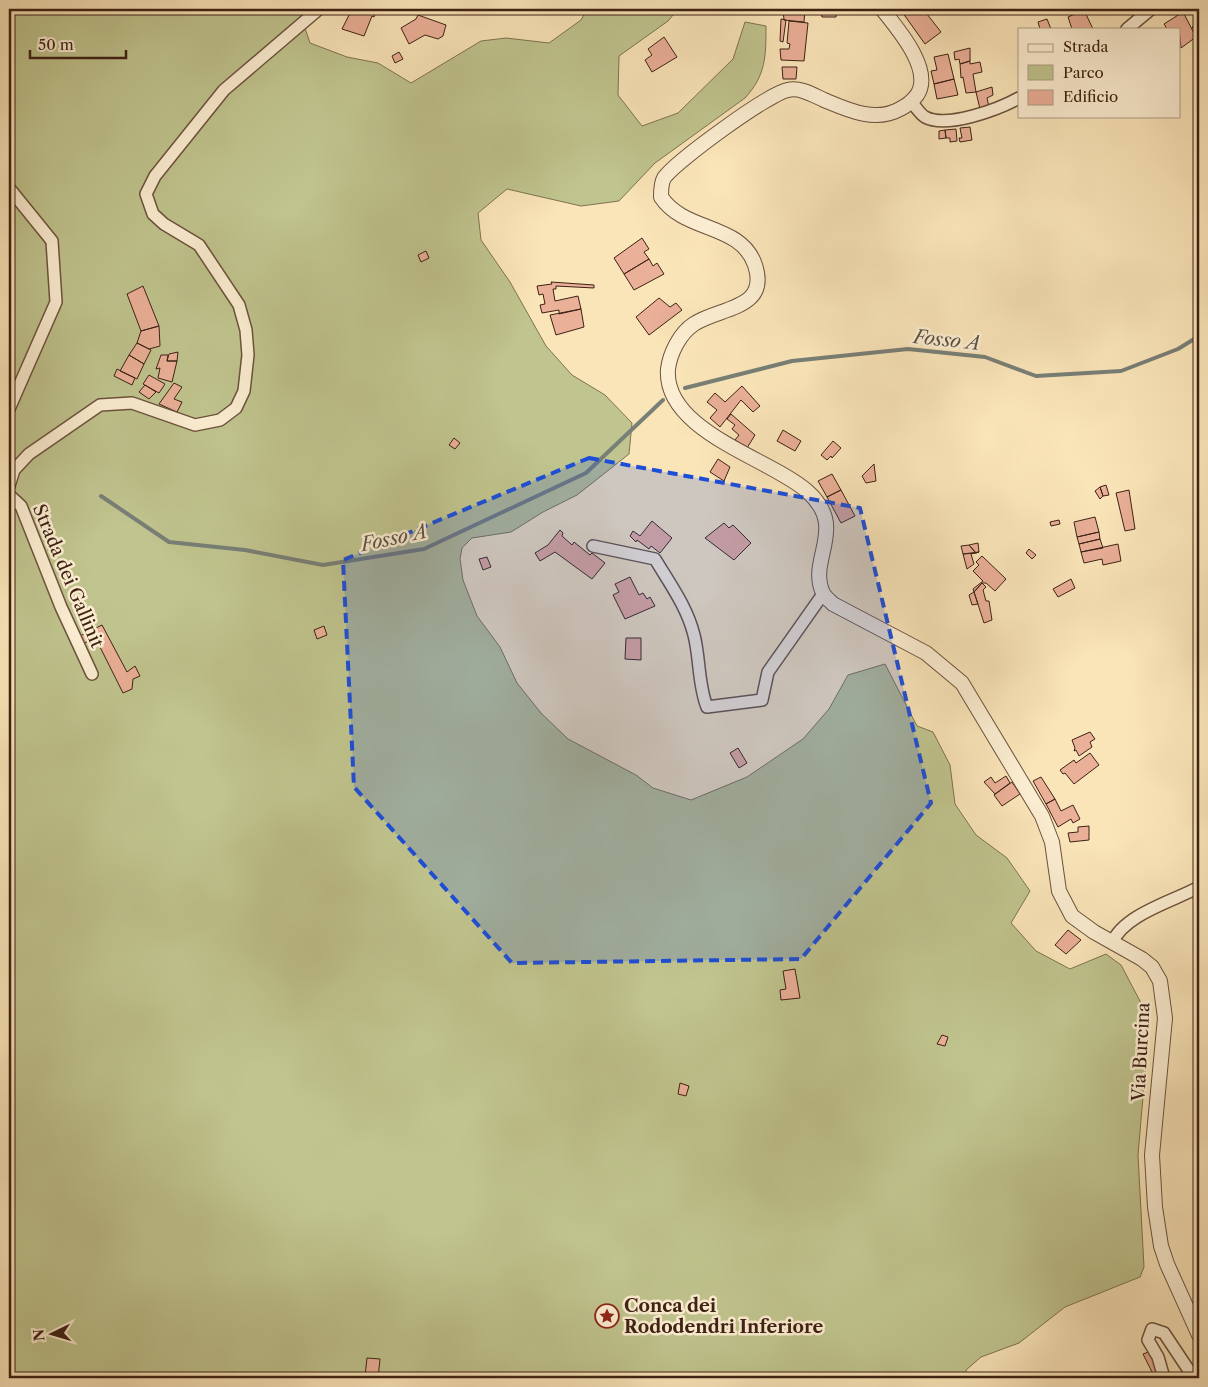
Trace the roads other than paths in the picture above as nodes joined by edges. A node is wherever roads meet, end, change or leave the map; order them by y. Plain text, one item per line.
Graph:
1 (319, 9) edge
2 (882, 9) edge
3 (1151, 9) edge
4 (1128, 28) edge
5 (1018, 99) edge
6 (912, 103) junction
7 (9, 188) edge
8 (9, 408) edge
9 (9, 486) edge
10 (9, 495) edge
11 (594, 546) dead end
12 (823, 594) junction
13 (92, 674) dead end
14 (1199, 887) edge
15 (1112, 943) junction
16 (1199, 1335) edge
17 (1164, 1378) edge
18 (1194, 1378) edge

1 - 9 street
2 - 6 street
3 - 4 street
5 - 6 street
6 - 12 street
7 - 8 street
10 - 13 street, Strada dei Gallinit
11 - 12 street
12 - 15 street, Via Burcina
14 - 15 street
15 - 16 street, Via Burcina
17 - 18 street

